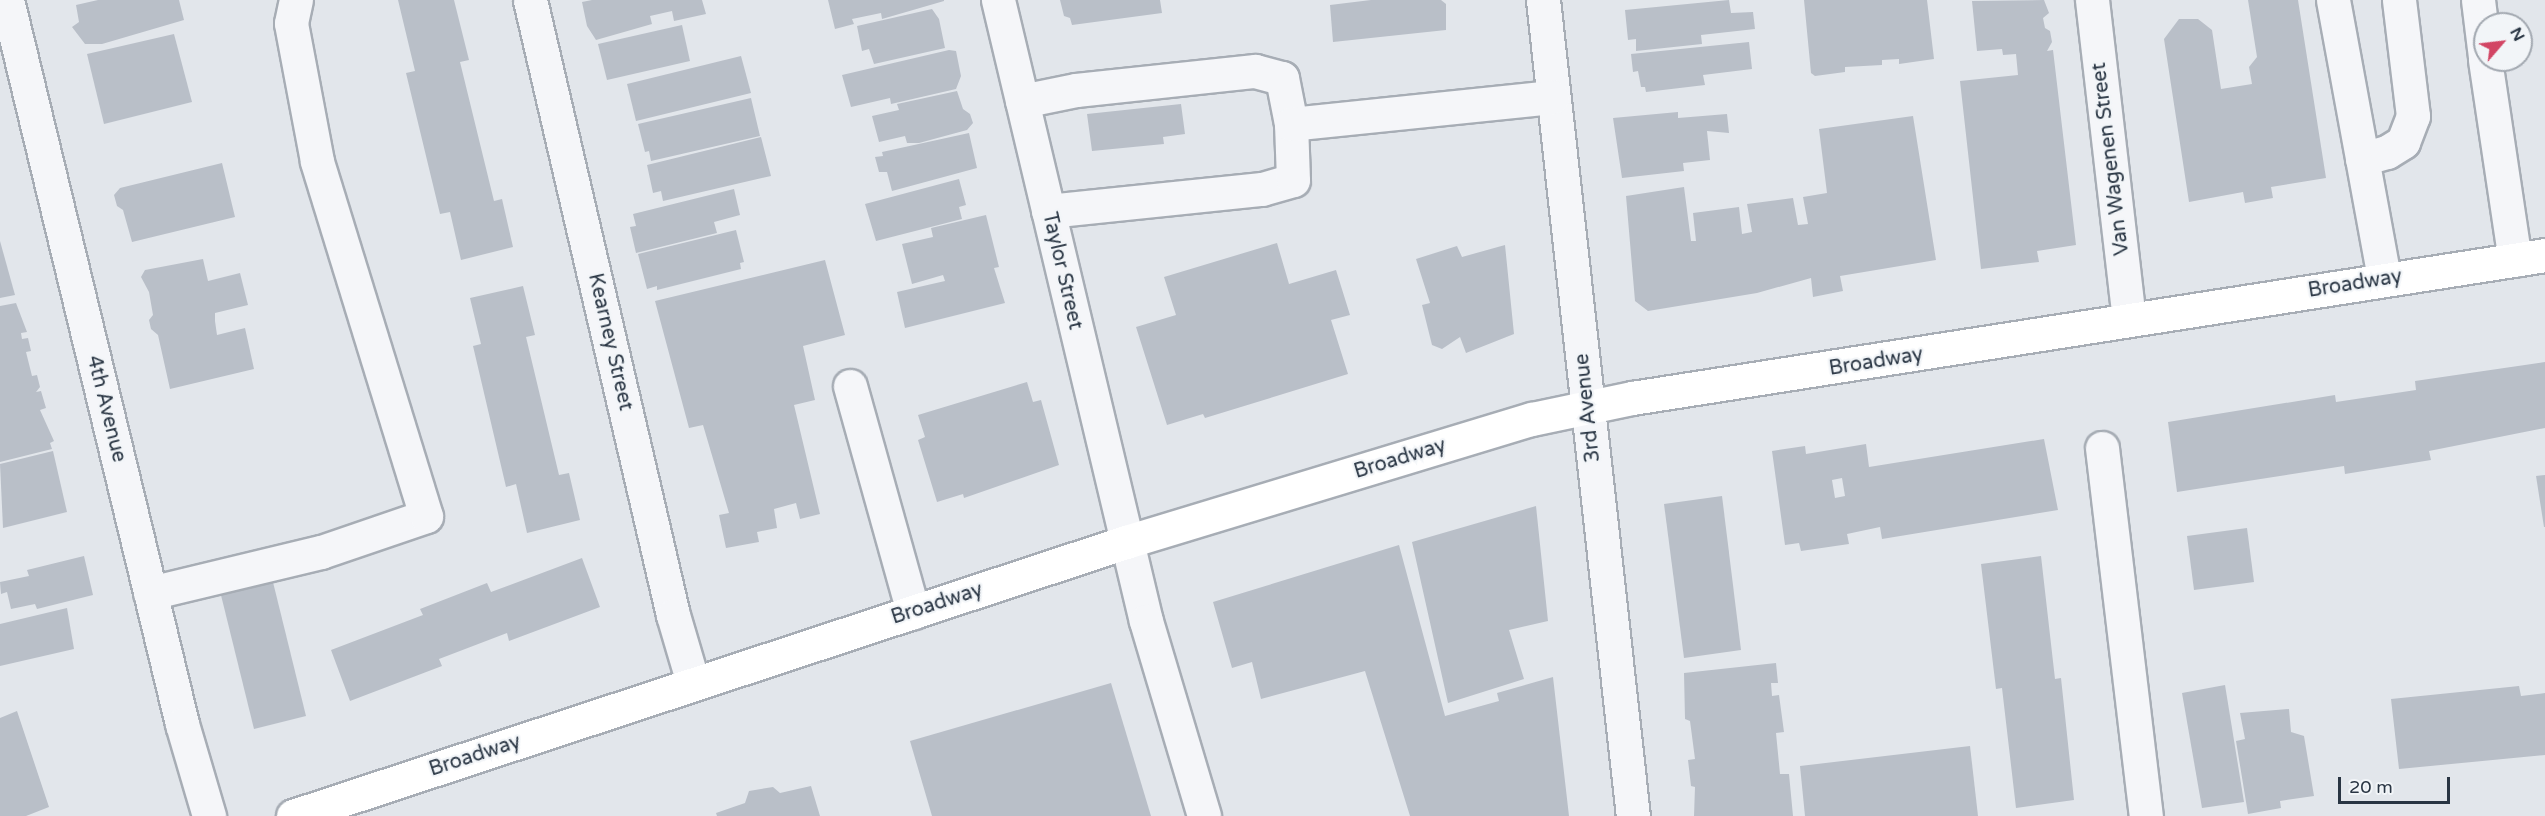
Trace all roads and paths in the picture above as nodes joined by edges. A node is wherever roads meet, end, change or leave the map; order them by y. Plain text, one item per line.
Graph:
1 (7, 0) edge
2 (296, 0) edge
3 (530, 0) edge
4 (998, 0) edge
5 (1543, 0) edge
6 (2092, 0) edge
7 (2333, 0) edge
8 (2399, 0) edge
9 (2488, 72) edge
10 (1553, 97) junction
11 (1022, 101) junction
12 (1291, 124) junction
13 (2362, 159) junction
14 (1048, 211) junction
15 (2530, 257) edge
16 (2384, 279) junction
17 (2129, 319) junction
18 (850, 386) dead end
19 (1588, 407) junction
20 (2102, 448) dead end
21 (1126, 542) junction
22 (150, 593) junction
23 (913, 612) junction
24 (693, 683) junction
25 (209, 816) edge
26 (293, 816) edge
27 (1204, 816) edge
28 (1634, 816) edge
29 (2146, 816) edge

1 - 22 street, 4th Avenue
2 - 22 street
3 - 24 street, Kearney Street
4 - 11 street, Taylor Street
5 - 10 street, 3rd Avenue
6 - 17 street, Van Wagenen Street
7 - 13 street
8 - 13 street
9 - 15 street
10 - 12 street
10 - 19 street, 3rd Avenue
11 - 12 street
11 - 14 street, Taylor Street
12 - 14 street
13 - 16 street
14 - 21 street, Taylor Street
15 - 16 main road, Broadway
16 - 17 main road, Broadway
17 - 19 main road, Broadway
18 - 23 street
19 - 21 main road, Broadway
19 - 28 street, 3rd Avenue
20 - 29 street
21 - 23 main road, Broadway
21 - 27 street, Taylor Street
22 - 25 street, 4th Avenue
23 - 24 main road, Broadway
24 - 26 main road, Broadway

